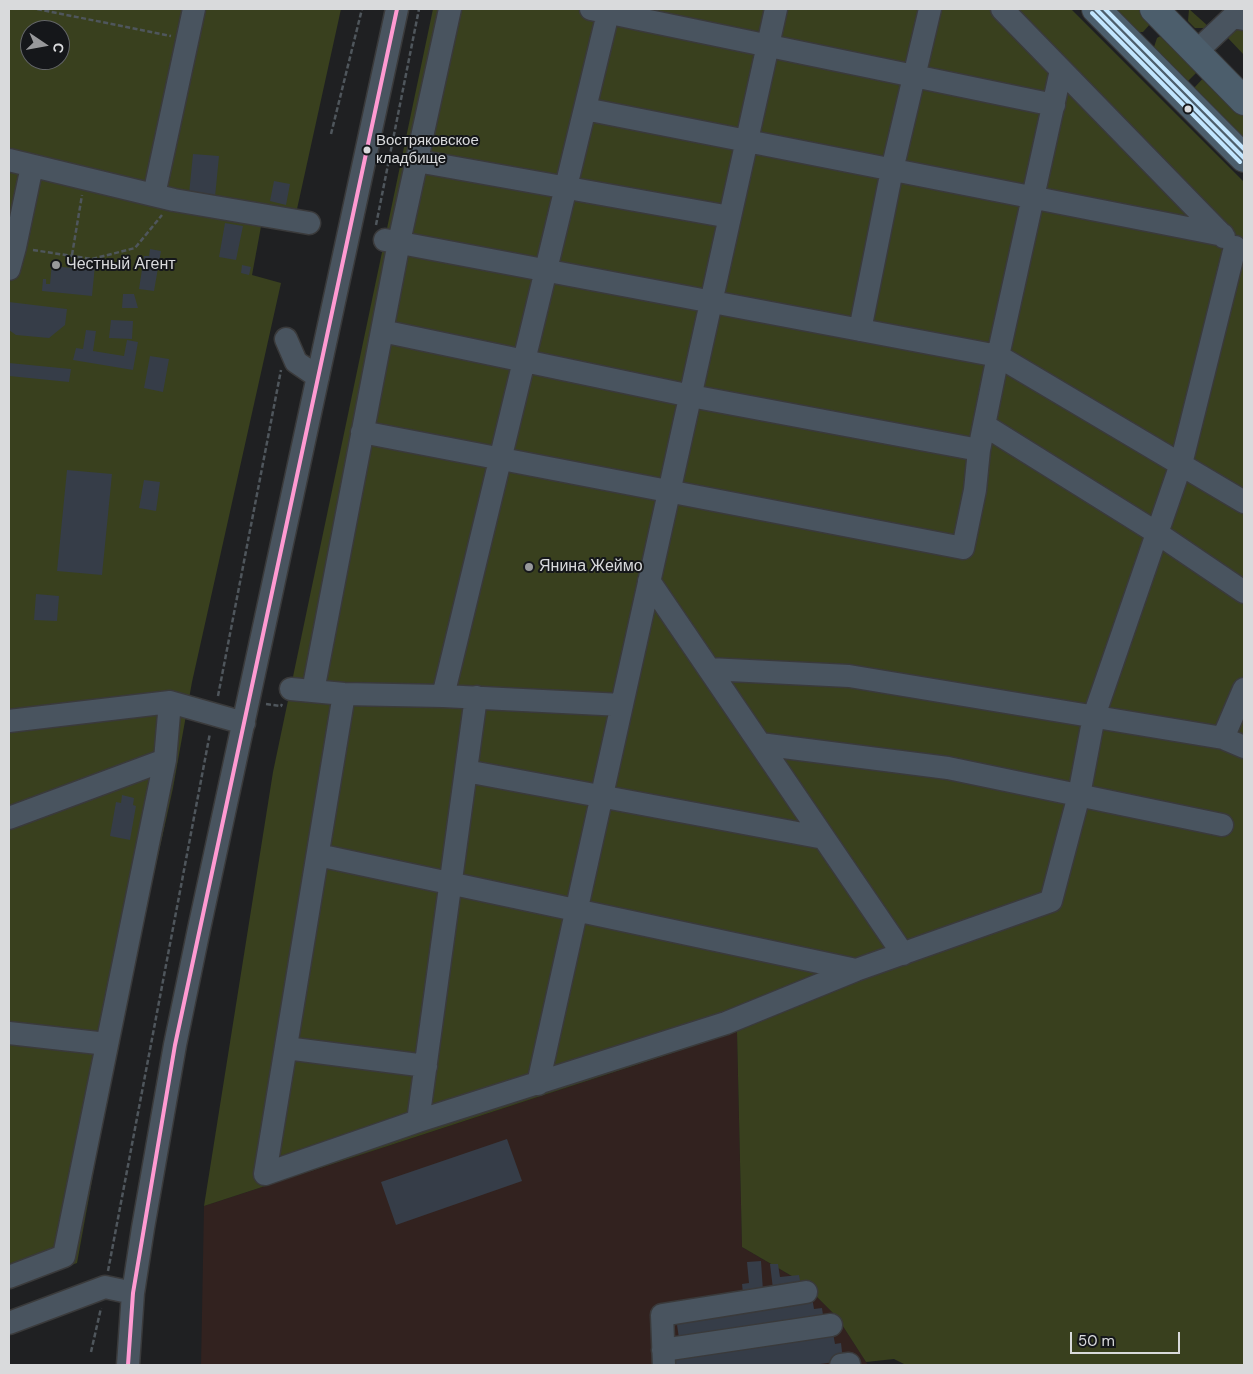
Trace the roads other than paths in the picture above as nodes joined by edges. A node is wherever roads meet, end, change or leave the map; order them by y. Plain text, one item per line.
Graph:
1 (194, 9) edge
2 (397, 9) edge
3 (450, 9) edge
4 (776, 9) edge
5 (930, 9) edge
6 (1002, 9) edge
7 (1096, 9) edge
8 (1154, 9) edge
9 (603, 10) edge
10 (1244, 18) edge
11 (768, 46) junction
12 (1196, 52) junction
13 (1061, 70) junction
14 (914, 76) junction
15 (1244, 101) edge
16 (1054, 105) junction
17 (585, 109) junction
18 (747, 141) junction
19 (1244, 158) edge
20 (9, 160) edge
21 (417, 161) junction
22 (32, 166) junction
23 (892, 170) junction
24 (566, 188) junction
25 (164, 198) junction
26 (1033, 198) junction
27 (730, 217) junction
28 (309, 223) dead end
29 (386, 237) junction
30 (1234, 246) edge
31 (9, 269) edge
32 (546, 270) junction
33 (711, 302) junction
34 (860, 330) junction
35 (382, 331) junction
36 (286, 339) road end
37 (998, 356) junction
38 (524, 361) junction
39 (318, 378) junction
40 (690, 396) junction
41 (984, 424) junction
42 (362, 432) junction
43 (979, 450) junction
44 (500, 459) junction
45 (1181, 464) junction
46 (669, 491) junction
47 (1244, 502) edge
48 (1157, 533) junction
49 (649, 581) junction
50 (1244, 592) edge
51 (709, 669) junction
52 (290, 689) dead end
53 (1244, 689) edge
54 (313, 691) junction
55 (344, 694) junction
56 (443, 696) junction
57 (476, 697) junction
58 (170, 702) junction
59 (622, 705) junction
60 (1094, 716) junction
61 (9, 721) edge
62 (244, 723) junction
63 (1223, 738) junction
64 (760, 744) junction
65 (1244, 748) edge
66 (165, 760) junction
67 (466, 771) junction
68 (1079, 795) junction
69 (602, 796) junction
70 (9, 818) edge
71 (1222, 825) dead end
72 (824, 838) junction
73 (318, 855) junction
74 (451, 884) junction
75 (576, 910) junction
76 (903, 954) junction
77 (856, 970) junction
78 (9, 1033) edge
79 (107, 1044) junction
80 (286, 1048) junction
81 (426, 1066) junction
82 (538, 1084) junction
83 (418, 1121) junction
84 (9, 1277) edge
85 (806, 1292) dead end
86 (133, 1293) junction
87 (9, 1323) edge
88 (831, 1325) dead end
89 (664, 1357) edge
90 (128, 1365) edge

1 - 25 street
2 - 39 street
3 - 21 street
4 - 11 street
5 - 14 street
6 - 13 street
7 - 19 main road
8 - 12 main road
9 - 11 street
9 - 17 street
10 - 12 street
11 - 14 street
11 - 18 street
12 - 15 main road
13 - 16 street
13 - 30 street
14 - 16 street
14 - 23 street
16 - 26 street
17 - 18 street
17 - 24 street
18 - 23 street
18 - 27 street
20 - 22 street
21 - 24 street
21 - 29 street
22 - 25 street
22 - 31 street
23 - 26 street
23 - 34 street
24 - 27 street
24 - 32 street
25 - 28 street
26 - 30 street
26 - 37 street
27 - 33 street
29 - 32 street
29 - 35 street
30 - 45 street
32 - 33 street
32 - 38 street
33 - 34 street
33 - 40 street
34 - 37 street
35 - 38 street
35 - 42 street
36 - 39 street
37 - 41 street
37 - 45 street
38 - 40 street
38 - 44 street
39 - 62 street
40 - 43 street
40 - 46 street
41 - 43 street
41 - 48 street
42 - 44 street
42 - 54 street
43 - 46 street
44 - 46 street
44 - 56 street
45 - 47 street
45 - 48 street
46 - 49 street
48 - 50 street
48 - 60 street
49 - 51 street
49 - 59 street
51 - 60 street
51 - 64 street
52 - 54 street
53 - 63 street
54 - 55 street
55 - 56 street
55 - 73 street
56 - 57 street
57 - 59 street
57 - 67 street
58 - 61 street
58 - 62 street
58 - 66 street
59 - 69 street
60 - 63 street
60 - 68 street
62 - 86 street
63 - 65 street
64 - 68 street
64 - 72 street
66 - 70 street
66 - 79 street
67 - 69 street
67 - 74 street
68 - 71 street
68 - 76 street
69 - 72 street
69 - 75 street
72 - 76 street
73 - 74 street
73 - 80 street
74 - 75 street
74 - 81 street
75 - 77 street
75 - 82 street
76 - 77 street
77 - 82 street
78 - 79 street
79 - 84 street
80 - 81 street
80 - 83 street
81 - 83 street
82 - 83 street
85 - 89 street
86 - 87 street
86 - 90 street
88 - 89 street

